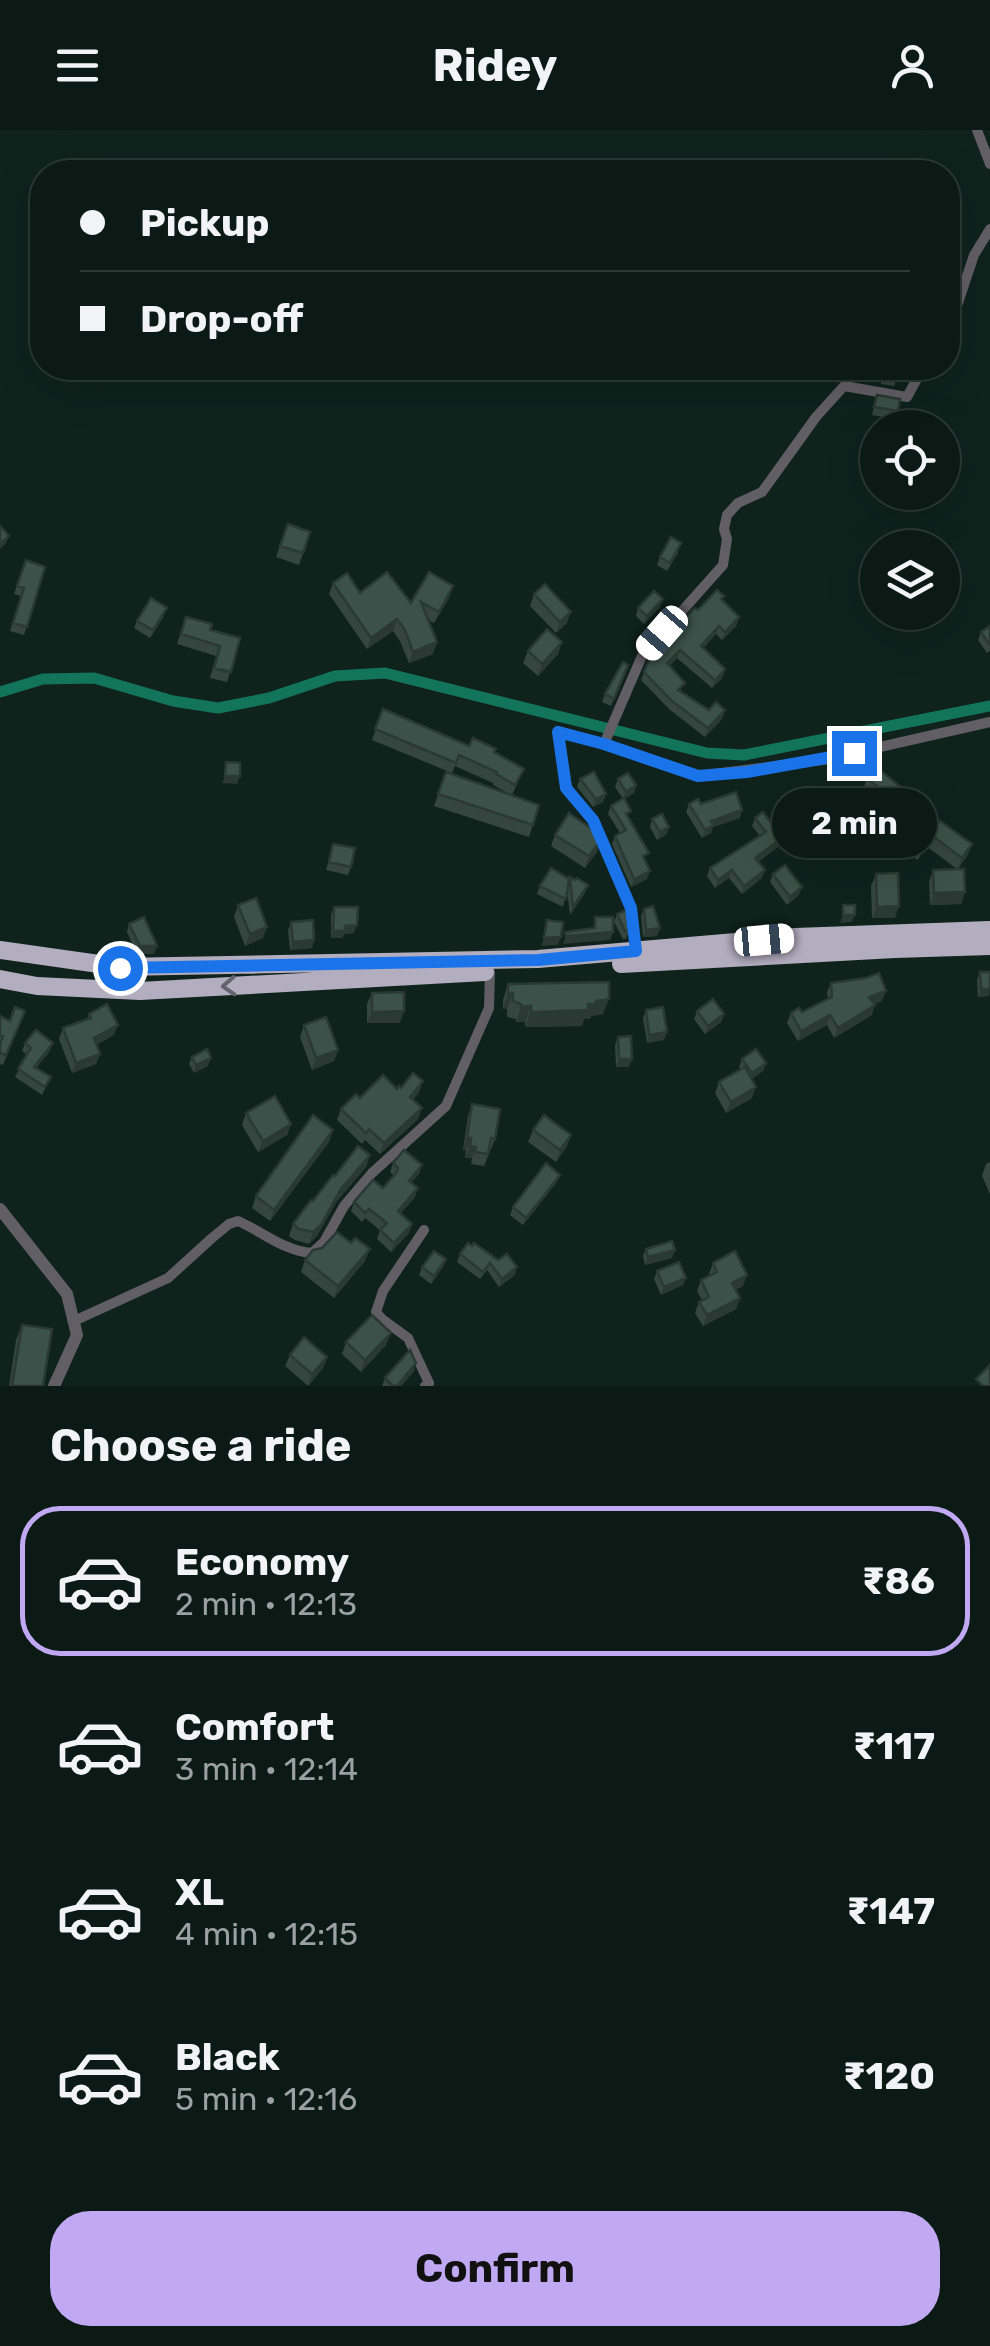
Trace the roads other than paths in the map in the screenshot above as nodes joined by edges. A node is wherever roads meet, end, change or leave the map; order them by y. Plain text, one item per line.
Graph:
1 (977, 130) edge
2 (990, 164) edge
3 (990, 229) edge
4 (960, 297) edge
5 (916, 380) edge
6 (990, 722) edge
7 (604, 744) junction
8 (990, 930) edge
9 (990, 946) edge
10 (0, 950) edge
11 (636, 951) junction
12 (490, 972) junction
13 (0, 979) edge
14 (0, 1209) edge
15 (424, 1230) dead end
16 (74, 1321) junction
17 (54, 1386) edge
18 (426, 1386) edge

1 - 2 street
3 - 4 street
5 - 7 street
6 - 7 street
7 - 11 street
8 - 11 highway
9 - 12 highway
10 - 11 highway
12 -> 13 highway
12 - 16 street
14 - 16 street
15 - 18 street
16 - 17 street

